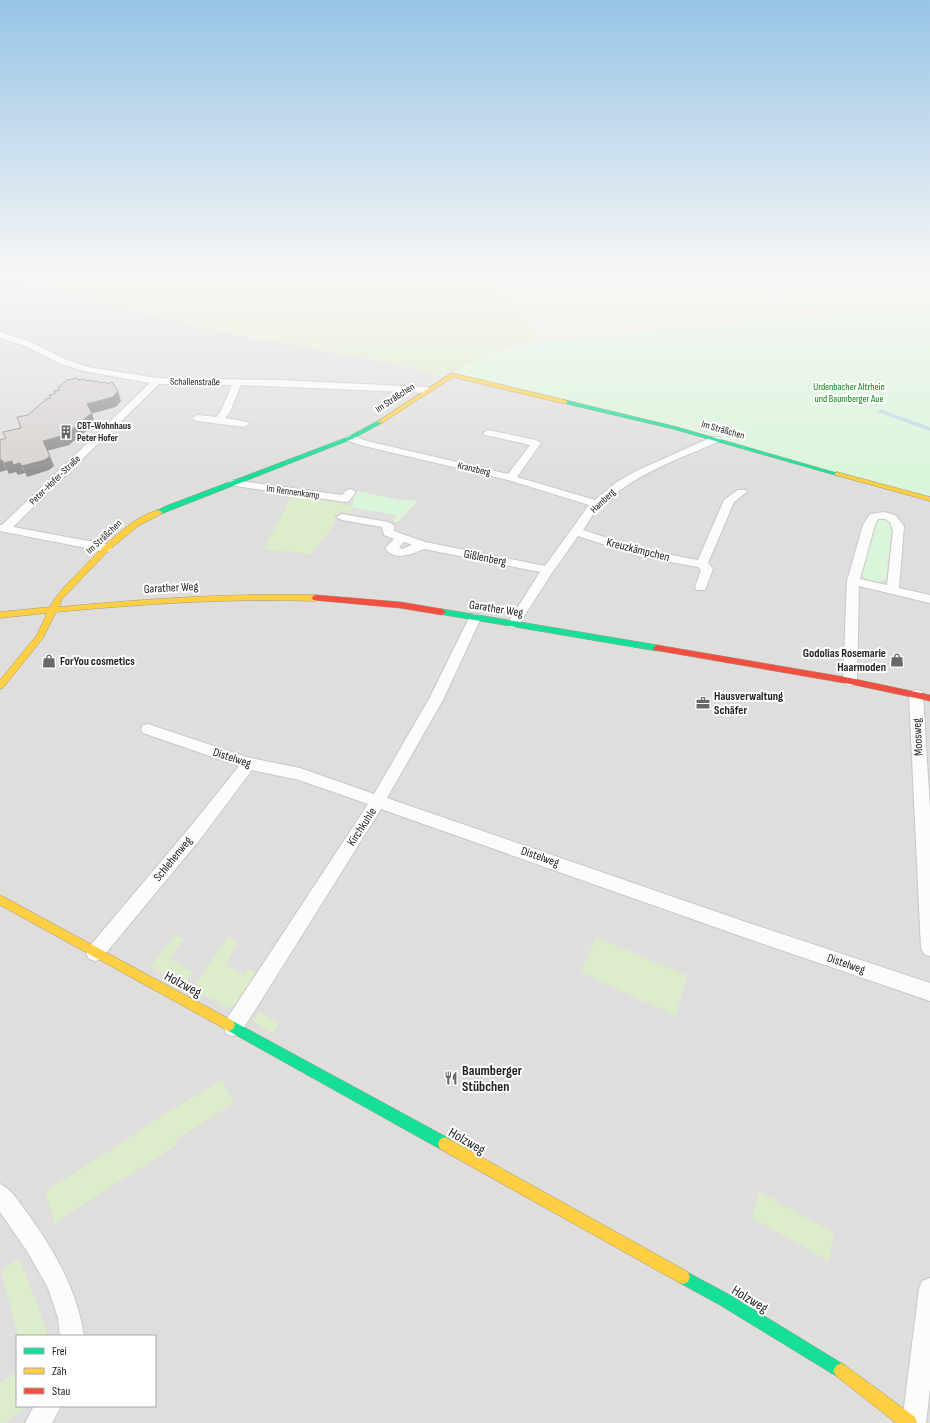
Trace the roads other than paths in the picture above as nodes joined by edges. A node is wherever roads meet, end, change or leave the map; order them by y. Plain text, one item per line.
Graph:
1 (22, 341) edge
2 (157, 381) junction
3 (237, 383) junction
4 (398, 389) junction
5 (427, 390) junction
6 (409, 402) junction
7 (197, 418) dead end
8 (218, 420) junction
9 (244, 424) dead end
10 (488, 433) dead end
11 (350, 438) junction
12 (716, 438) junction
13 (511, 478) junction
14 (233, 483) junction
15 (351, 492) dead end
16 (742, 492) dead end
17 (930, 499) edge
18 (596, 504) junction
19 (342, 517) dead end
20 (2, 529) edge
21 (576, 532) junction
22 (106, 548) junction
23 (702, 564) junction
24 (548, 570) junction
25 (854, 581) junction
26 (701, 587) dead end
27 (893, 590) junction
28 (930, 599) edge
29 (54, 609) junction
30 (0, 615) edge
31 (475, 618) junction
32 (513, 624) junction
33 (850, 681) junction
34 (0, 686) edge
35 (923, 697) edge
36 (148, 729) dead end
37 (249, 764) junction
38 (378, 802) junction
39 (0, 900) edge
40 (930, 948) edge
41 (95, 953) junction
42 (930, 992) edge
43 (233, 1027) junction
44 (0, 1195) edge
45 (930, 1289) edge
46 (72, 1335) edge
47 (48, 1407) edge
48 (36, 1423) edge
49 (910, 1423) edge
50 (914, 1423) edge

1 - 2 street, Schallenstraße
2 - 3 street, Schallenstraße
2 - 20 street, Peter-Hofer-Straße
3 - 4 street, Schallenstraße
3 - 8 street
4 - 5 street, Schallenstraße
4 - 6 street
5 - 6 street, Im Sträßchen
5 - 12 street, Im Sträßchen
6 - 11 street, Im Sträßchen
7 - 8 street
8 - 9 street
10 - 13 street
11 - 13 street, Kranzberg
11 - 14 street, Im Sträßchen
12 - 17 street, Im Sträßchen
12 - 18 street, Hamberg
13 - 18 street, Kranzberg
14 - 15 street, Im Rennenkamp
14 - 22 street, Im Sträßchen
16 - 23 street
18 - 21 street, Hamberg
19 - 24 street, Gißlenberg
20 - 22 street
21 - 23 street, Kreuzkämpchen
21 - 24 street, Hamberg
22 - 29 street, Im Sträßchen
23 - 26 street
24 - 32 street, Hamberg
25 - 27 street
25 - 27 street
25 - 33 street
27 - 28 street
29 - 30 street, Garather Weg
29 - 31 street, Garather Weg
29 - 34 street, Im Sträßchen
31 - 32 street, Garather Weg
31 - 38 street, Kirchkuhle
32 - 33 street, Garather Weg
33 - 35 street, Garather Weg
35 - 40 street, Moosweg
36 - 37 street, Distelweg
37 - 38 street, Distelweg
37 - 41 street, Schlehenweg
38 - 42 street, Distelweg
38 - 43 street, Kirchkuhle
39 - 41 street, Holzweg
41 - 43 street, Holzweg
43 - 49 street, Holzweg
44 - 46 street
45 - 50 street
47 - 48 street

